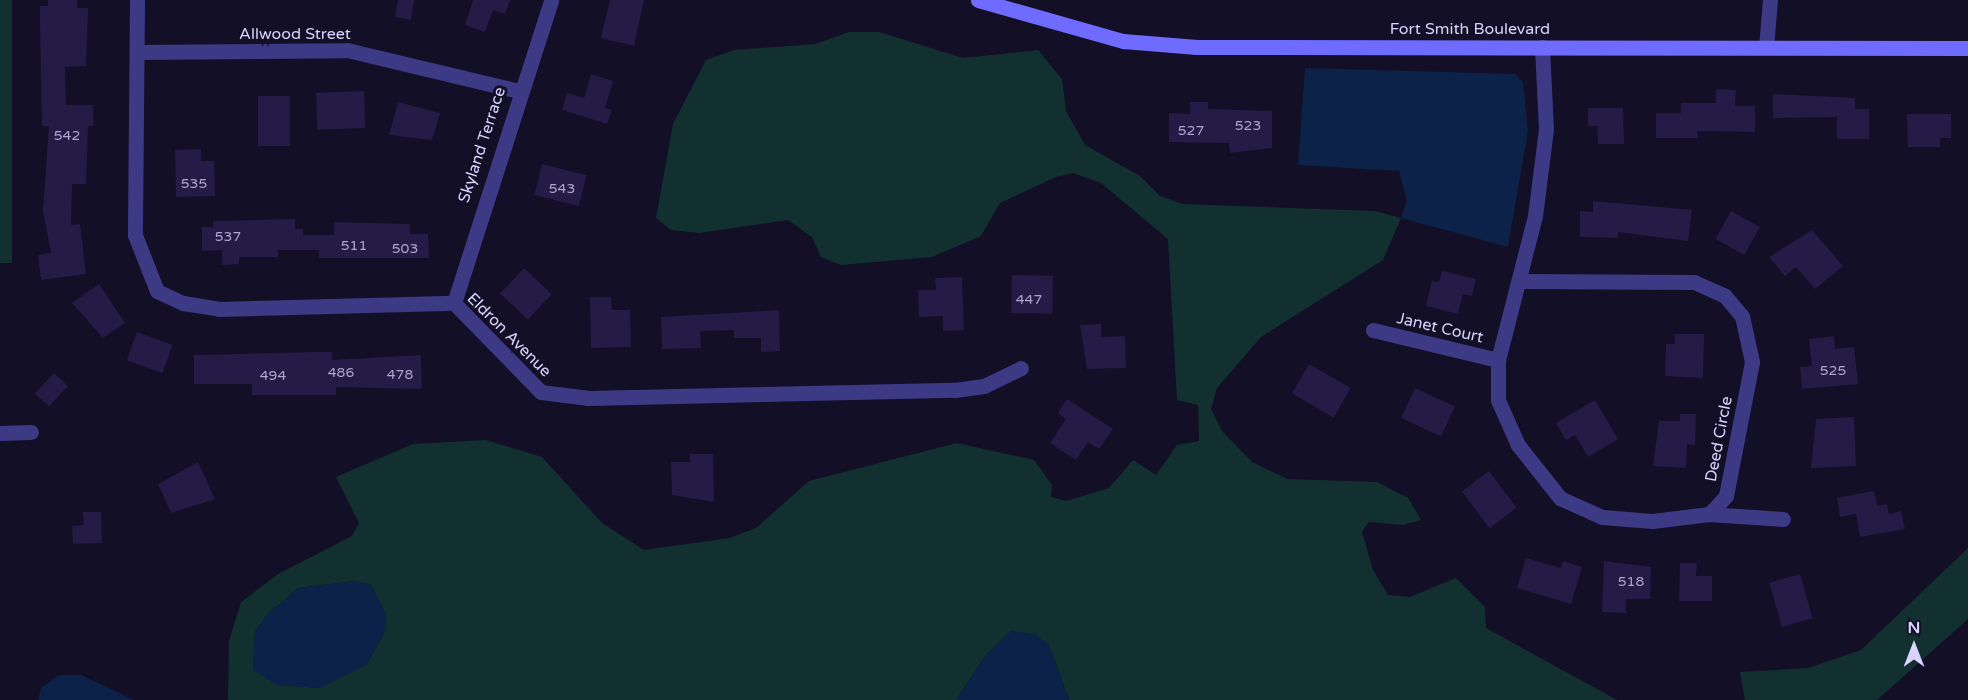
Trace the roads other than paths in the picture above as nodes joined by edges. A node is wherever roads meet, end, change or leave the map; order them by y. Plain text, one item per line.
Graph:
1 (137, 0) edge
2 (551, 0) edge
3 (978, 0) edge
4 (1770, 0) edge
5 (1542, 47) junction
6 (1766, 48) junction
7 (1968, 48) edge
8 (137, 52) junction
9 (519, 91) junction
10 (1521, 281) junction
11 (454, 303) junction
12 (1373, 330) dead end
13 (1498, 360) junction
14 (1021, 368) dead end
15 (31, 432) dead end
16 (0, 433) edge
17 (1709, 514) junction
18 (1782, 519) dead end

1 - 8 street, Eldron Avenue
2 - 9 street, Skyland Terrace
3 - 5 street, Fort Smith Boulevard
4 - 6 street
5 - 6 street, Fort Smith Boulevard
5 - 10 street
6 - 7 street, Fort Smith Boulevard
8 - 9 street, Allwood Street
8 - 11 street, Eldron Avenue
9 - 11 street, Skyland Terrace
10 - 13 street
10 - 17 street, Deed Circle
11 - 14 street, Eldron Avenue
12 - 13 street, Janet Court
13 - 17 street
15 - 16 street
17 - 18 street

